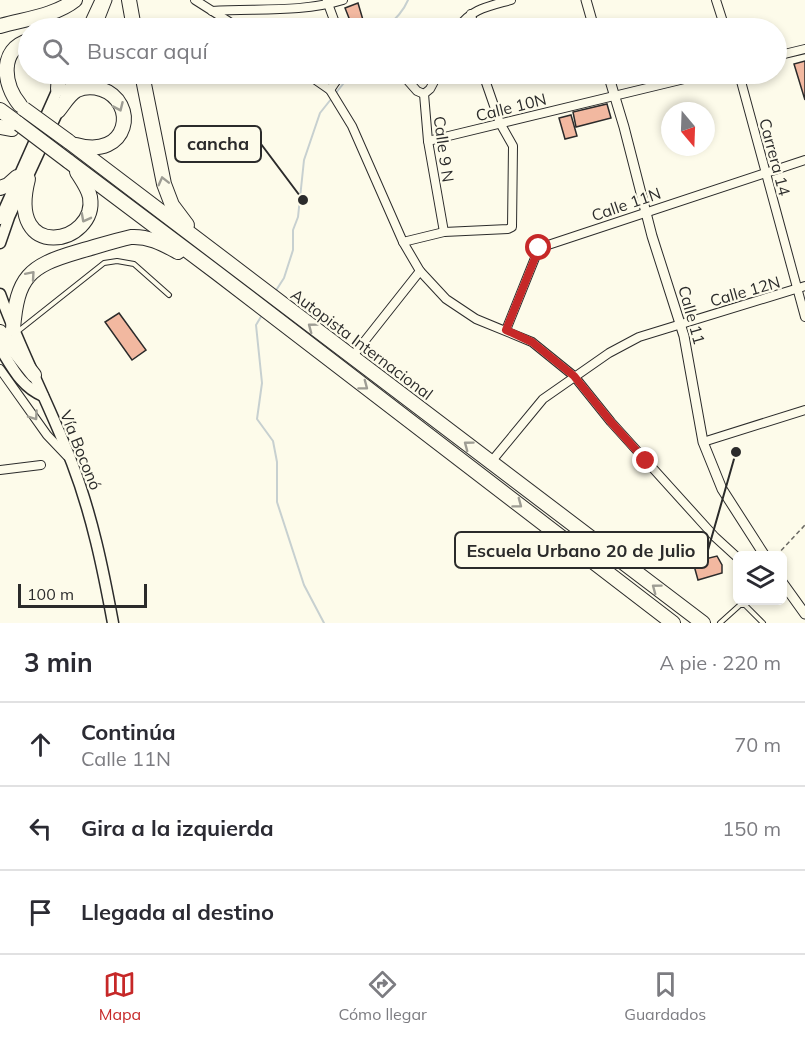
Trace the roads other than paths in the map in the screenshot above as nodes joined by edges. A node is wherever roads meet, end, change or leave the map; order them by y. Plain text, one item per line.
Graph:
1 (75, 0) edge
2 (100, 0) edge
3 (106, 0) edge
4 (129, 0) edge
5 (195, 0) edge
6 (343, 0) edge
7 (511, 0) edge
8 (586, 0) edge
9 (716, 0) edge
10 (327, 2) edge
11 (212, 11) junction
12 (471, 14) junction
13 (30, 18) edge
14 (92, 18) edge
15 (100, 18) edge
16 (132, 18) edge
17 (223, 18) edge
18 (335, 18) edge
19 (467, 18) edge
20 (472, 18) edge
21 (591, 18) edge
22 (722, 18) edge
23 (18, 21) edge
24 (0, 26) edge
25 (18, 44) edge
26 (805, 49) edge
27 (787, 54) edge
28 (58, 84) edge
29 (60, 84) edge
30 (70, 84) edge
31 (144, 84) edge
32 (321, 84) edge
33 (334, 84) edge
34 (411, 84) edge
35 (433, 84) edge
36 (486, 84) edge
37 (612, 84) edge
38 (665, 84) edge
39 (742, 84) edge
40 (58, 89) junction
41 (330, 90) junction
42 (0, 91) edge
43 (424, 94) junction
44 (616, 96) junction
45 (22, 107) junction
46 (0, 110) edge
47 (58, 111) junction
48 (500, 123) junction
49 (10, 127) edge
50 (428, 141) junction
51 (70, 142) junction
52 (805, 160) edge
53 (70, 163) junction
54 (765, 173) junction
55 (22, 178) junction
56 (0, 188) edge
57 (645, 212) junction
58 (0, 219) edge
59 (444, 232) junction
60 (403, 242) junction
61 (0, 243) edge
62 (206, 247) junction
63 (420, 272) junction
64 (217, 273) junction
65 (805, 286) edge
66 (797, 290) junction
67 (0, 294) edge
68 (169, 295) dead end
69 (805, 317) edge
70 (681, 324) junction
71 (506, 330) junction
72 (9, 331) edge
73 (0, 348) edge
74 (352, 357) junction
75 (0, 369) edge
76 (34, 375) joint
77 (574, 376) junction
78 (43, 396) junction
79 (805, 410) edge
80 (703, 442) junction
81 (71, 461) junction
82 (491, 462) junction
83 (41, 465) dead end
84 (0, 470) edge
85 (762, 551) edge
86 (733, 553) edge
87 (787, 588) edge
88 (805, 614) edge
89 (113, 623) edge
90 (673, 623) edge
91 (703, 623) edge
92 (720, 623) edge
93 (763, 623) edge

1 - 13 highway
2 - 14 street
3 - 15 street
4 - 16 highway
5 - 11 street
6 - 10 street
7 - 12 street
8 - 21 street
9 - 22 street
10 - 11 street
10 - 18 street
11 - 17 street
12 - 19 street
12 - 20 street
23 - 24 highway
25 - 45 highway
26 - 27 street
28 - 40 highway
29 - 40 street
30 - 47 street
62 -> 31 highway
32 - 41 street
33 - 41 street
34 - 43 street
35 - 43 street, Calle 9 N
36 - 48 street
37 - 44 street, Calle 11
38 - 44 street, Calle 10N
39 - 54 street, Carrera 14
40 - 55 main road
41 - 60 street
42 - 45 highway, Autopista Internacional
43 - 50 street, Calle 9 N
44 - 48 street, Calle 10N
44 - 57 street, Calle 11
45 - 51 highway, Autopista Internacional, bridge
46 - 49 highway, Autopista Internacional
47 -> 51 highway
47 - 55 main road
48 - 50 street, Calle 10N
48 - 59 street
49 - 53 highway, Autopista Internacional, bridge
50 - 59 street, Calle 9 N
51 - 62 highway, Autopista Internacional
52 - 54 street, Calle 11N
53 -> 55 highway
53 - 64 highway, Autopista Internacional
54 - 57 street, Calle 11N
54 - 66 street, Carrera 14
55 - 56 highway
55 - 58 main road
55 - 61 main road
57 - 70 street, Calle 11
57 - 71 street, Calle 11N
59 - 60 street
60 - 63 street
74 -> 62 highway, Autopista Internacional
63 - 71 street
63 - 74 street
72 -> 64 highway
64 -> 90 highway, Autopista Internacional
65 - 66 street, Calle 12N
66 - 69 street, Carrera 14
66 - 70 street, Calle 12N
67 - 72 main road
68 - 72 lane
70 - 77 street, Calle 12N
70 - 80 street, Calle 11
71 - 77 street
72 - 76 highway
73 - 78 main road
82 -> 74 highway, Autopista Internacional
75 -> 81 street
76 - 78 main road, Vía Boconó
77 - 82 street, Calle 12N
77 - 86 street
78 - 81 main road, Vía Boconó
79 - 80 street
80 - 85 street, Calle 11
81 - 89 main road, Vía Boconó
91 -> 82 highway, Autopista Internacional
83 - 84 street
87 - 88 street
92 - 93 lane

